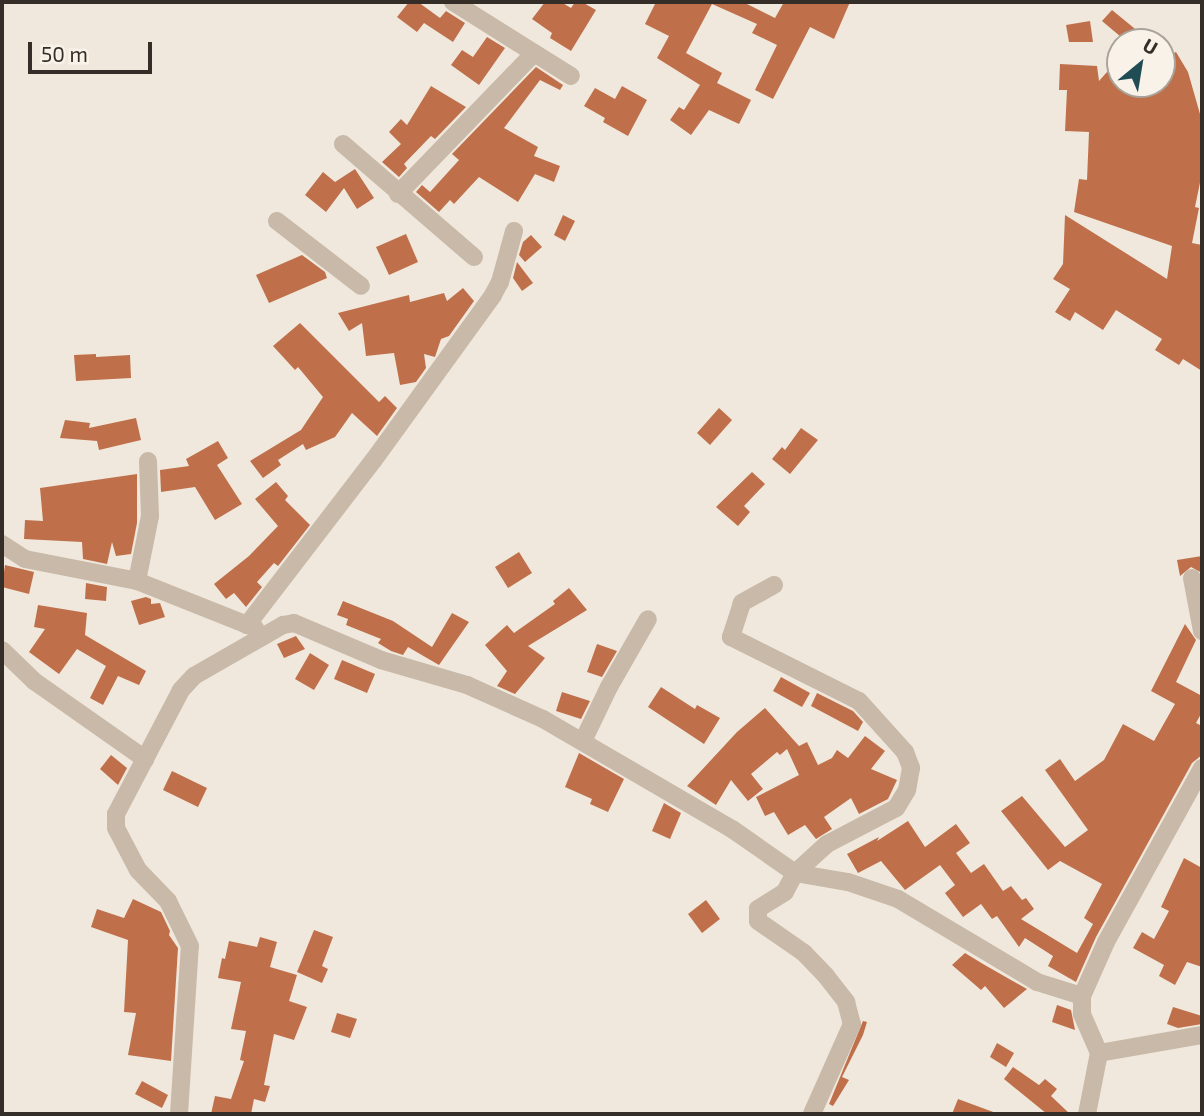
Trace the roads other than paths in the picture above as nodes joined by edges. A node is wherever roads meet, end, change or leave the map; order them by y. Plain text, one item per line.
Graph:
1 (453, 2) edge
2 (534, 53) junction
3 (571, 76) dead end
4 (343, 144) dead end
5 (398, 194) junction
6 (277, 221) dead end
7 (514, 231) dead end
8 (474, 257) dead end
9 (361, 286) dead end
10 (148, 461) dead end
11 (2, 544) edge
12 (1192, 578) dead end
13 (137, 581) junction
14 (774, 585) dead end
15 (648, 619) dead end
16 (247, 625) junction
17 (1202, 631) edge
18 (270, 633) junction
19 (2, 650) edge
20 (583, 741) junction
21 (145, 759) junction
22 (1202, 768) edge
23 (795, 873) junction
24 (1082, 996) junction
25 (1202, 1035) edge
26 (1098, 1053) junction
27 (179, 1114) edge
28 (812, 1114) edge
29 (1087, 1114) edge

1 - 2 street
2 - 3 street
2 - 5 street
4 - 5 street
5 - 8 street
6 - 9 street
7 - 16 street
10 - 13 street
11 - 13 street
12 - 17 street
13 - 16 street
14 - 23 street
15 - 20 street
16 - 18 street
18 - 20 street
18 - 21 street
19 - 21 street
20 - 23 street
21 - 27 street
22 - 24 street
23 - 24 street
23 - 28 street
24 - 26 street
25 - 26 street
26 - 29 street

